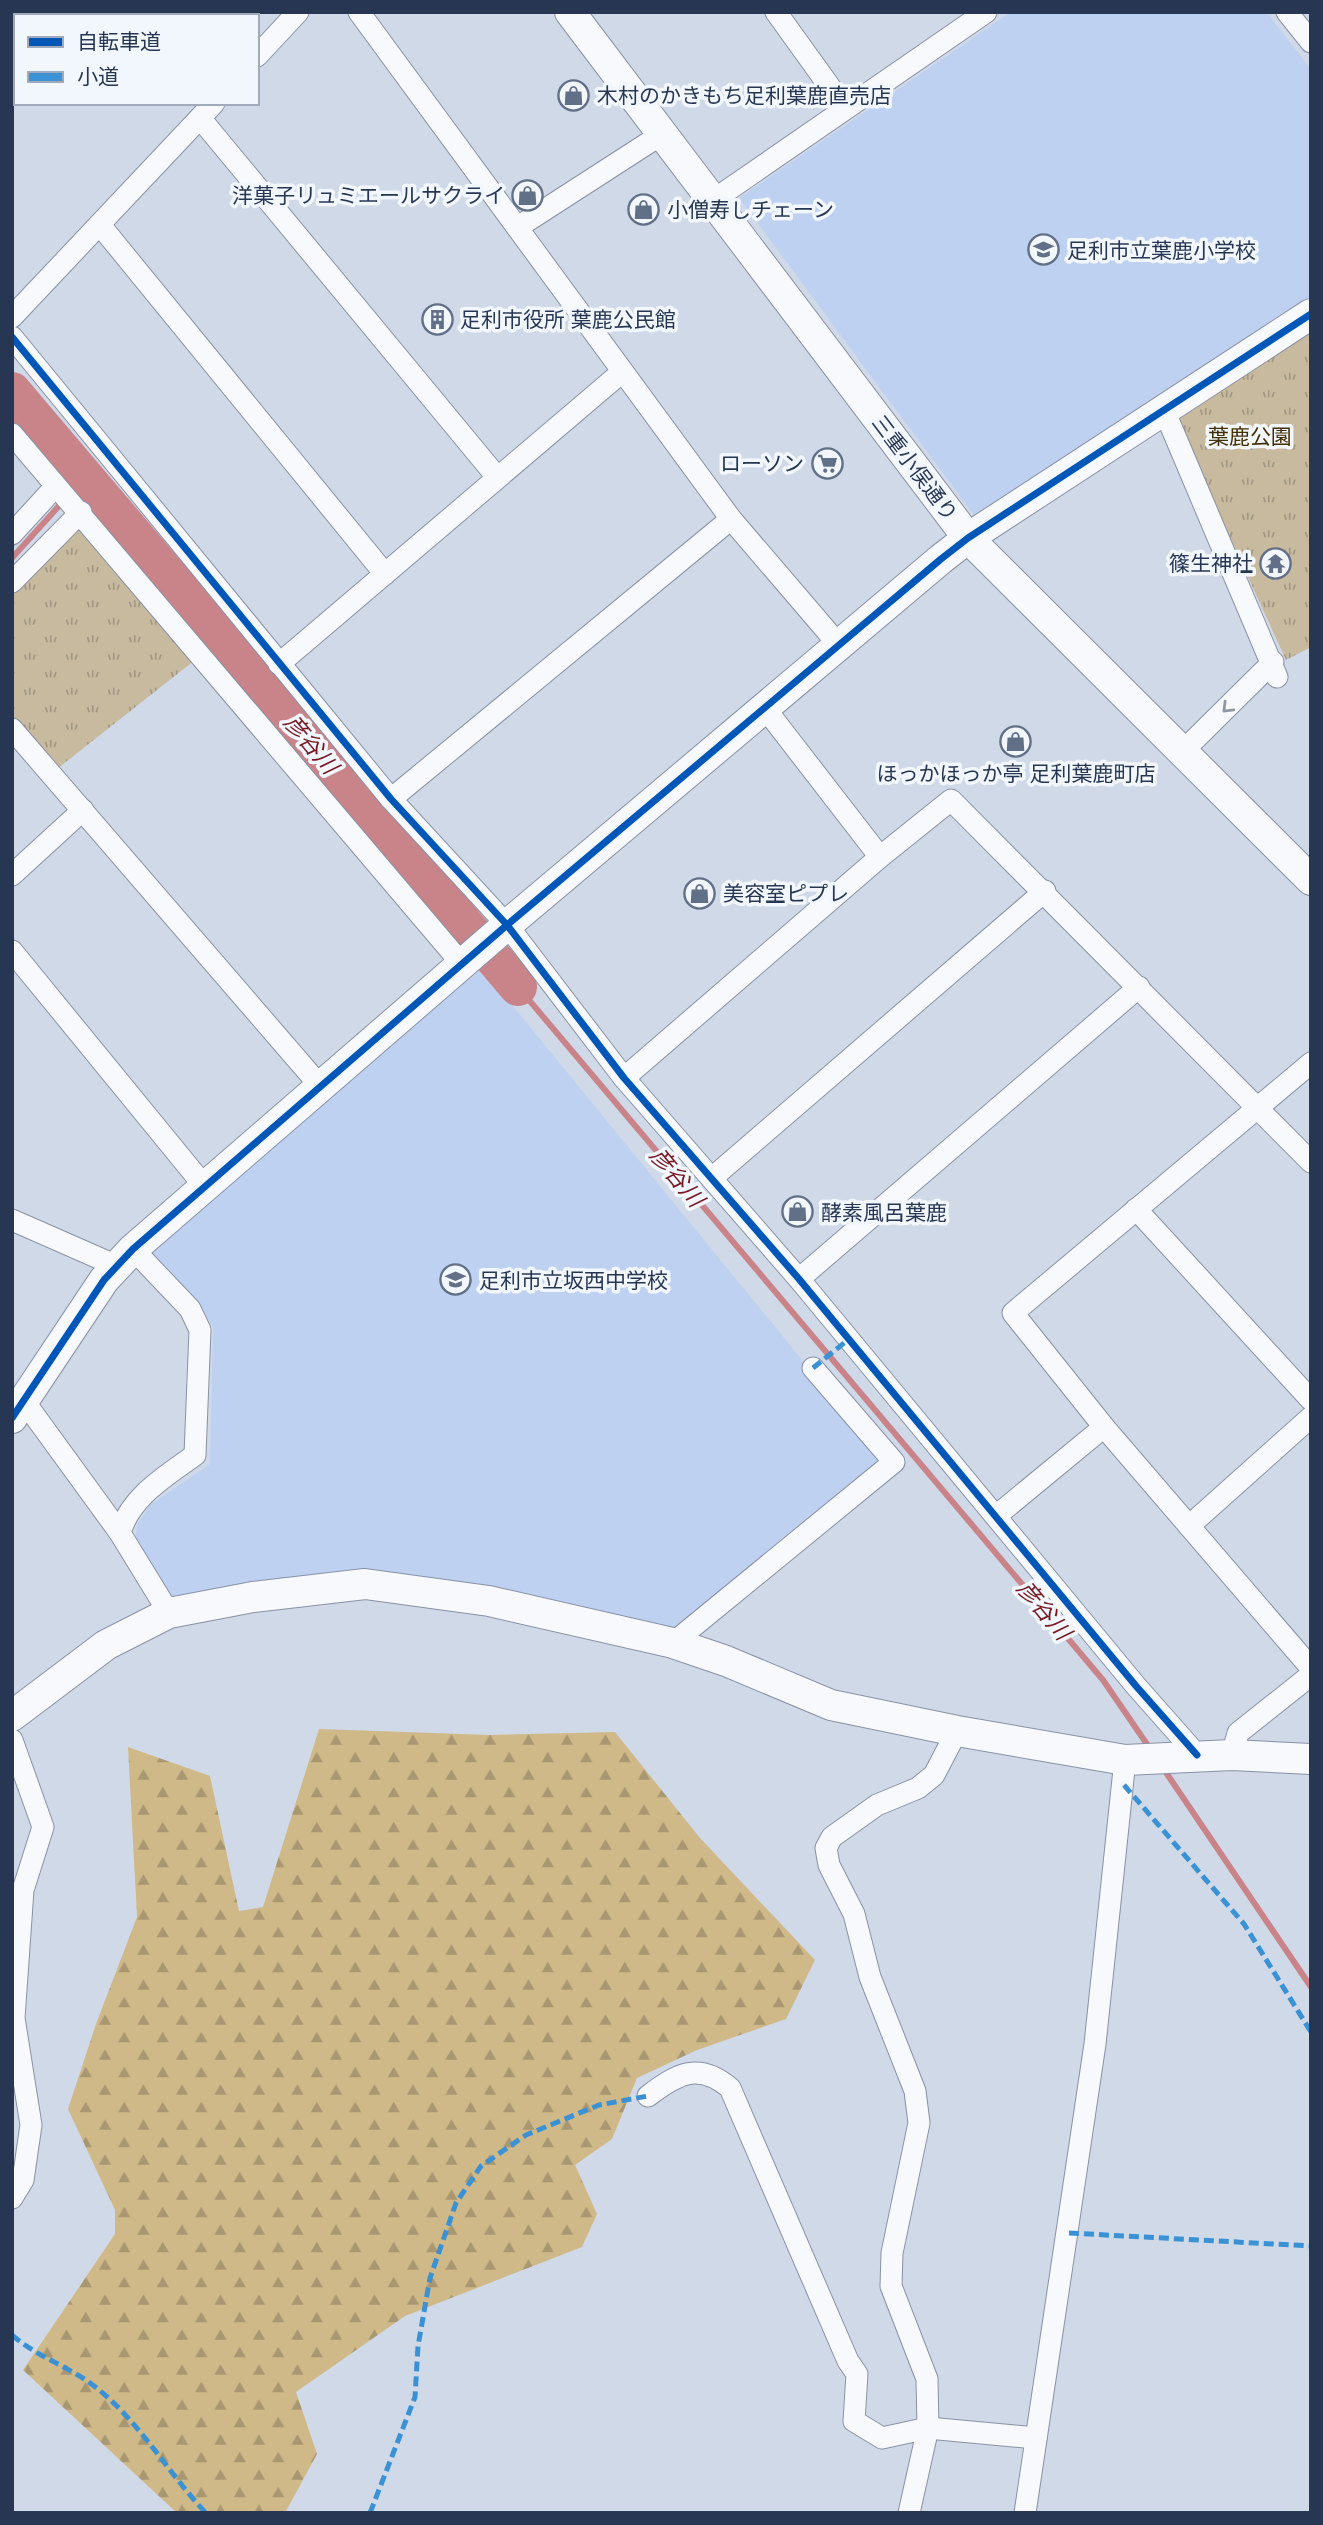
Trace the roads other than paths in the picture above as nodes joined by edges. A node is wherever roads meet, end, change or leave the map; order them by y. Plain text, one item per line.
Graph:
1 (298, 12) edge
2 (359, 12) edge
3 (570, 12) edge
4 (776, 12) edge
5 (1287, 12) edge
6 (976, 15) edge
7 (1311, 42) edge
8 (259, 54) edge
9 (845, 108) junction
10 (207, 111) edge
11 (662, 134) junction
12 (712, 201) junction
13 (100, 225) junction
14 (518, 227) junction
15 (1311, 314) edge
16 (12, 317) edge
17 (12, 337) edge
18 (622, 372) junction
19 (1164, 410) junction
20 (12, 434) edge
21 (497, 477) junction
22 (54, 487) junction
23 (81, 512) junction
24 (731, 519) junction
25 (12, 534) edge
26 (968, 538) junction
27 (385, 574) junction
28 (12, 582) edge
29 (838, 644) junction
30 (279, 664) junction
31 (764, 707) junction
32 (12, 729) edge
33 (1181, 753) junction
34 (391, 799) junction
35 (83, 810) junction
36 (880, 857) junction
37 (12, 875) edge
38 (1311, 880) edge
39 (1045, 891) junction
40 (502, 929) junction
41 (12, 951) edge
42 (468, 959) junction
43 (1139, 987) junction
44 (1311, 1063) edge
45 (624, 1077) junction
46 (321, 1087) junction
47 (1256, 1109) junction
48 (1311, 1162) edge
49 (712, 1178) junction
50 (205, 1187) junction
51 (1136, 1209) junction
52 (12, 1220) edge
53 (125, 1258) junction
54 (799, 1279) junction
55 (813, 1368) dead end
56 (1311, 1400) edge
57 (18, 1410) edge
58 (1311, 1417) edge
59 (1104, 1427) junction
60 (996, 1516) junction
61 (1189, 1526) junction
62 (120, 1533) junction
63 (169, 1613) junction
64 (673, 1643) junction
65 (1311, 1668) edge
66 (1311, 1675) edge
67 (12, 1716) edge
68 (957, 1731) junction
69 (12, 1740) edge
70 (1187, 1755) junction
71 (1232, 1755) junction
72 (1131, 1759) junction
73 (1311, 1759) edge
74 (648, 2096) dead end
75 (12, 2198) edge
76 (928, 2428) junction
77 (1036, 2438) junction
78 (909, 2513) edge
79 (1025, 2513) edge

1 - 8 street
2 - 14 street
3 - 11 street, 三重小俣通り
4 - 9 street
5 - 7 street
6 - 9 street
9 - 12 street
10 - 13 street
10 - 21 street
11 - 12 street, 三重小俣通り
11 - 14 street
12 - 26 street, 三重小俣通り
13 - 16 street
13 - 27 street
14 - 18 street
15 - 19 street
17 - 30 street
18 - 21 street
18 - 24 street
19 - 26 street
19 -> 33 street
20 - 22 street
21 - 27 street
22 - 23 street
22 - 25 street
23 - 28 street
23 - 42 street
24 - 29 street
24 - 34 street
26 - 29 street
26 - 33 street, 三重小俣通り
27 - 30 street
29 - 31 street
30 - 34 street
31 - 36 street
31 - 40 street
32 - 35 street
33 - 38 street, 三重小俣通り
34 - 40 street
35 - 37 street
35 - 46 street
36 - 39 street
36 - 45 street
39 - 43 street
39 - 49 street
40 - 42 street
40 - 45 street
41 - 50 street
42 - 46 street
43 - 47 street
43 - 54 street
44 - 47 street
45 - 49 street
46 - 50 street
47 - 48 street
47 - 51 street
49 - 54 street
50 - 53 street
51 - 56 street
51 - 59 street
52 - 53 street
53 - 57 street
53 - 62 street
54 - 60 street
55 - 64 street
57 - 62 street
58 - 61 street
59 - 60 street
59 - 61 street
60 - 70 street
61 - 65 street
62 - 63 street
63 - 64 street
63 - 67 street
64 - 68 street
66 - 71 street
68 - 72 street
68 - 76 street
69 - 75 street
70 - 71 street
70 - 72 street
71 - 73 street
72 - 77 street
74 - 76 street
76 - 77 street
76 - 78 street
77 - 79 street

